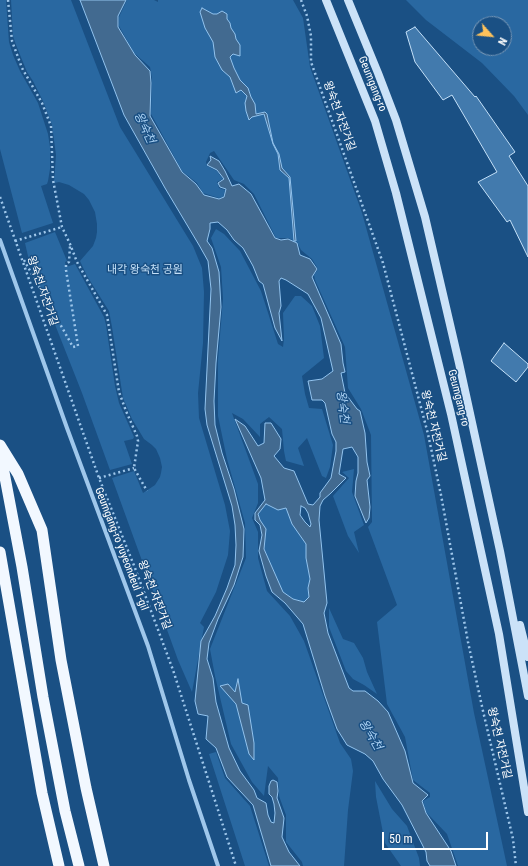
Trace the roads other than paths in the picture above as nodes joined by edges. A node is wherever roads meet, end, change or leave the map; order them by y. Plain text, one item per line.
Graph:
1 (326, 0) edge
2 (348, 0) edge
3 (0, 240) edge
4 (0, 445) edge
5 (0, 451) edge
6 (500, 551) junction
7 (0, 552) edge
8 (528, 657) edge
9 (528, 696) edge
10 (528, 812) edge
11 (59, 866) edge
12 (79, 866) edge
13 (104, 866) edge
14 (218, 866) edge

1 - 10 main road, Geumgang-ro
2 - 6 main road, Geumgang-ro
3 - 14 street, Geumgang-ro yuyeondeul 1-gil
4 - 13 highway
5 - 12 highway
6 - 8 main road
6 - 9 main road, Geumgang-ro
7 - 11 highway

